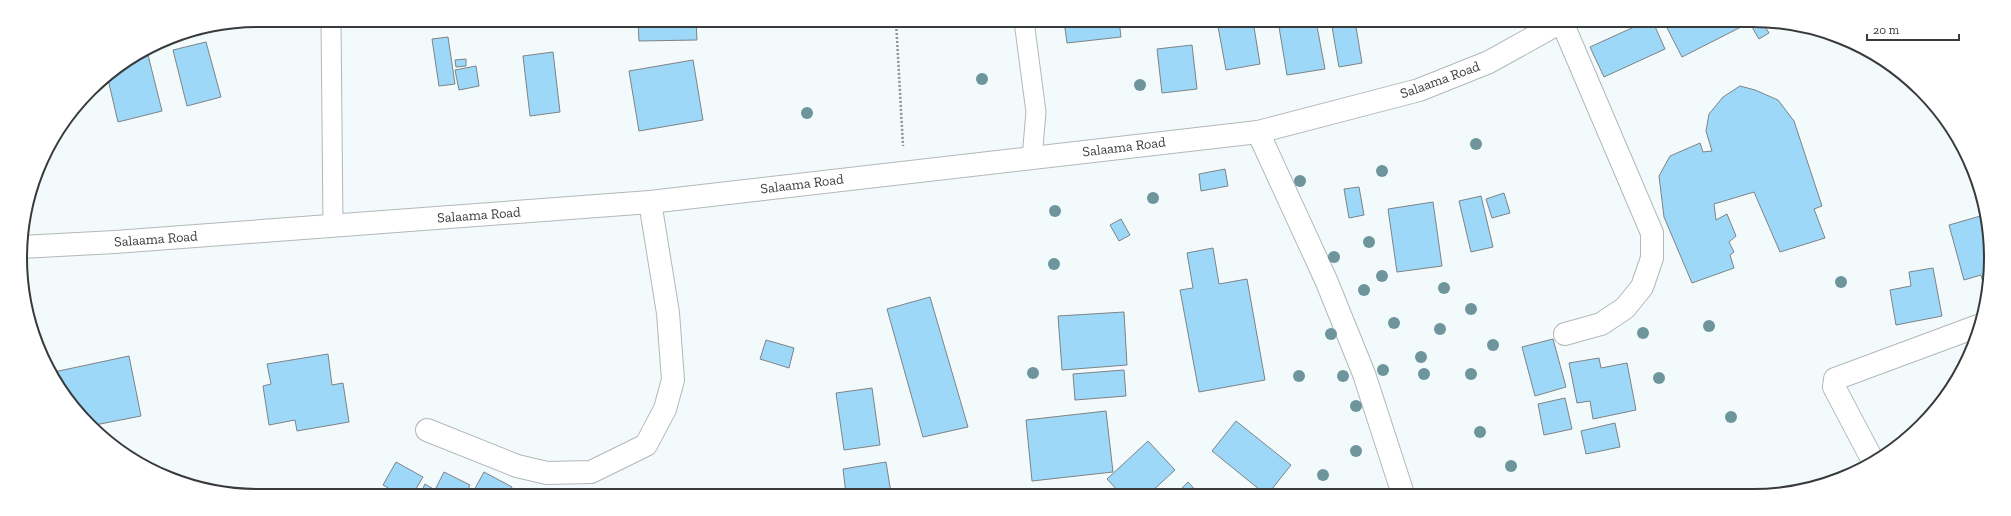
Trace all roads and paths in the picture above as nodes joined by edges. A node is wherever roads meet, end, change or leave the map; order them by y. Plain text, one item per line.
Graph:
1 (331, 27) edge
2 (896, 27) edge
3 (1025, 27) edge
4 (1552, 27) edge
5 (1563, 27) edge
6 (1258, 132) junction
7 (1032, 158) junction
8 (904, 172) junction
9 (650, 202) junction
10 (333, 226) junction
11 (27, 247) edge
12 (1973, 328) edge
13 (1565, 334) dead end
14 (427, 430) dead end
15 (1871, 456) edge
16 (1401, 489) edge

1 - 10 lane
2 - 8 path
3 - 7 lane
4 - 6 street, Salaama Road
5 - 13 street
6 - 7 street, Salaama Road
6 - 16 street
7 - 8 street, Salaama Road
8 - 9 street, Salaama Road
9 - 10 street, Salaama Road
9 - 14 street
10 - 11 street, Salaama Road
12 - 15 street

